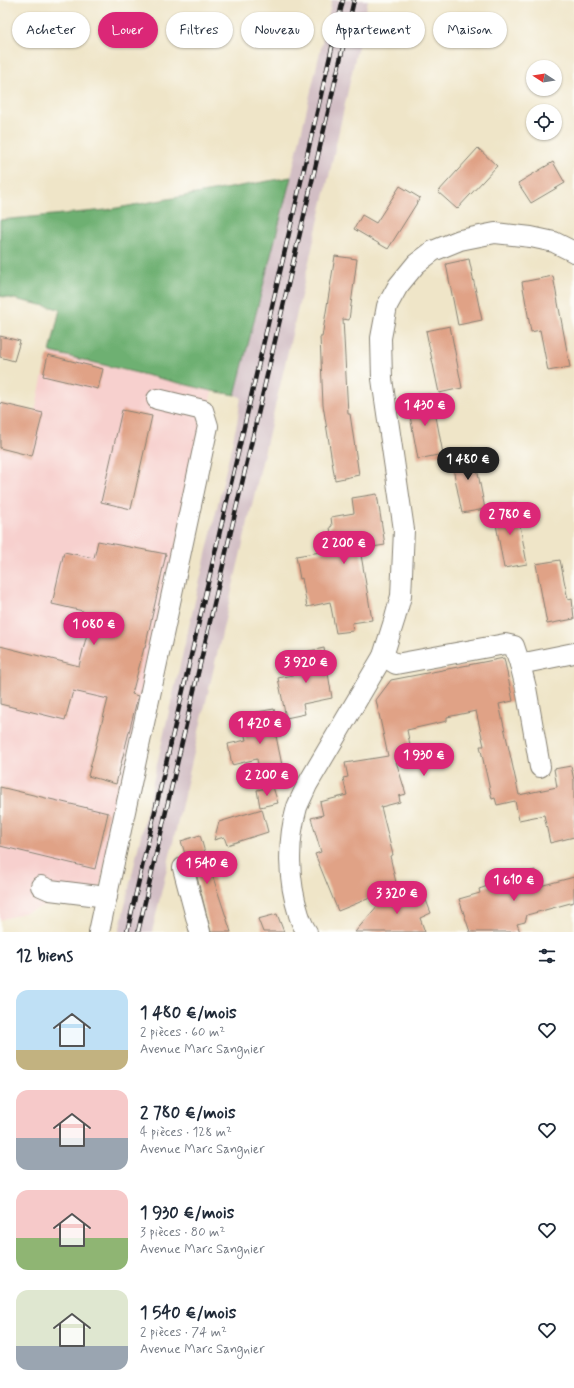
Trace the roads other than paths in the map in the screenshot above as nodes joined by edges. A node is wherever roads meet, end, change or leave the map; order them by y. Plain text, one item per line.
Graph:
1 (574, 252) edge
2 (157, 399) dead end
3 (574, 653) edge
4 (383, 656) junction
5 (520, 664) junction
6 (540, 767) dead end
7 (183, 868) dead end
8 (40, 886) dead end
9 (107, 897) junction
10 (99, 932) edge
11 (200, 932) edge
12 (307, 932) edge

1 - 4 street
2 - 9 street
3 - 5 street
4 - 5 street
4 - 12 street
5 - 6 street
7 - 11 street
8 - 9 street
9 - 10 street

